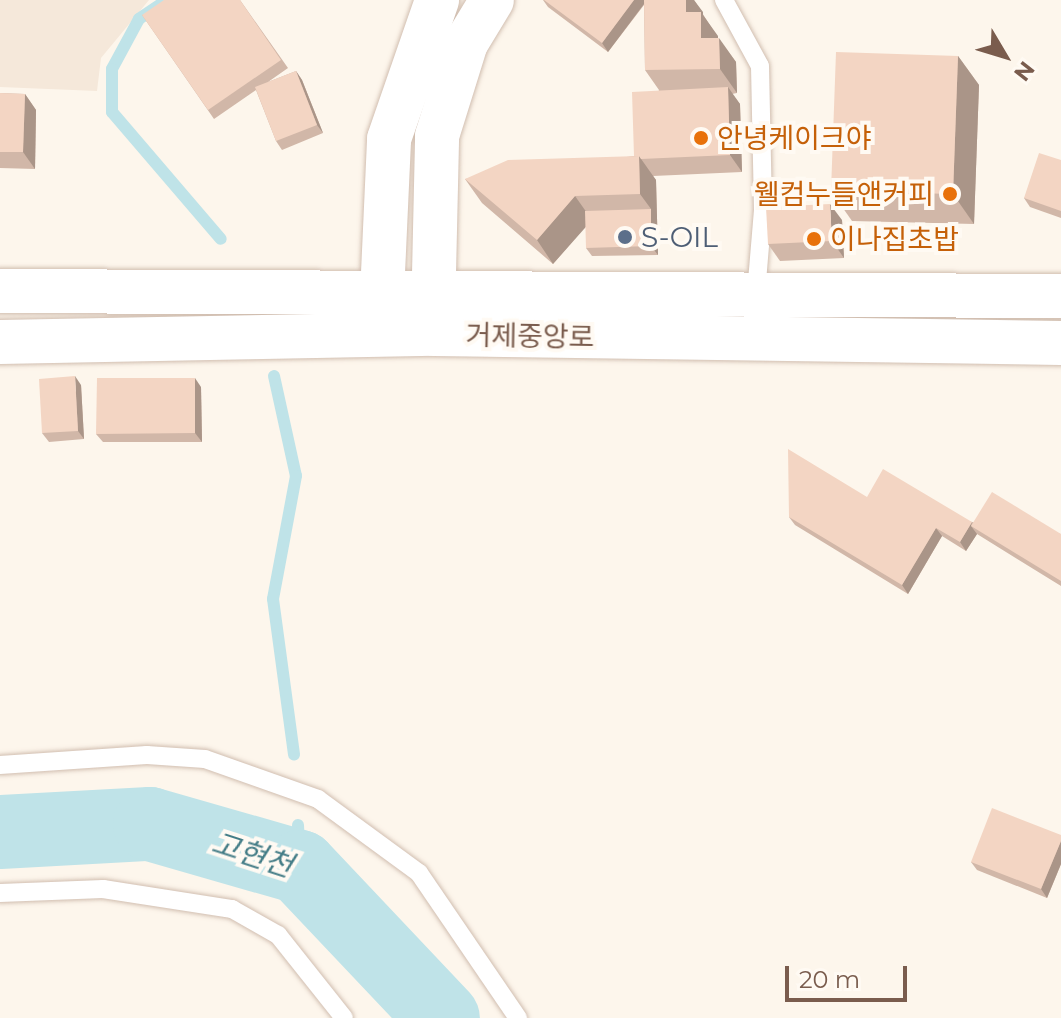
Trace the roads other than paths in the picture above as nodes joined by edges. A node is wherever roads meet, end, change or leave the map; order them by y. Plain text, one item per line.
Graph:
1 (437, 0) edge
2 (492, 0) edge
3 (724, 0) edge
4 (385, 212) junction
5 (431, 219) junction
6 (431, 288) junction
7 (288, 289) junction
8 (379, 289) junction
9 (0, 291) edge
10 (581, 291) junction
11 (756, 294) junction
12 (1061, 296) edge
13 (434, 334) junction
14 (382, 340) junction
15 (0, 342) edge
16 (1061, 343) edge
17 (0, 765) edge
18 (0, 893) edge
19 (344, 1018) edge
20 (518, 1018) edge

1 - 4 main road
2 - 5 main road
3 - 11 lane
4 - 7 main road
4 - 8 main road
5 - 6 main road
5 - 10 main road
6 - 8 main road, 거제중앙로
6 - 10 main road, 거제중앙로
6 - 13 main road
7 - 8 main road, 거제중앙로
7 - 9 main road, 거제중앙로
8 - 14 main road
10 - 11 main road, 거제중앙로
11 - 12 main road, 거제중앙로
13 - 14 main road, 거제중앙로
13 - 16 main road, 거제중앙로
14 - 15 main road, 거제중앙로
17 - 20 lane
18 - 19 lane

